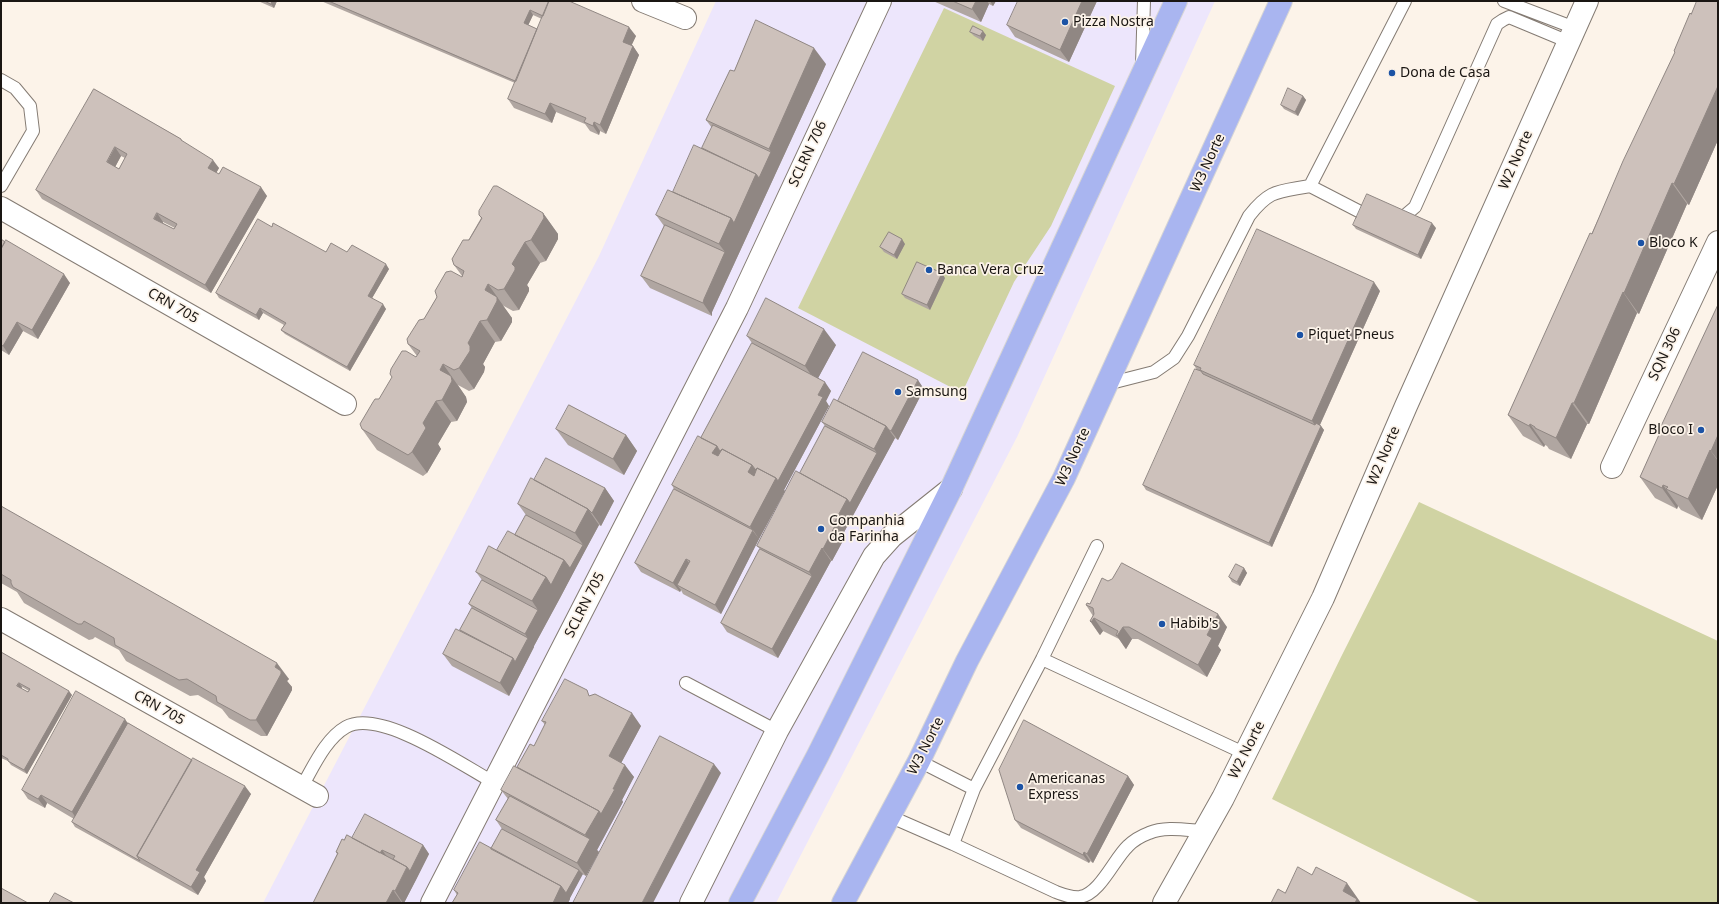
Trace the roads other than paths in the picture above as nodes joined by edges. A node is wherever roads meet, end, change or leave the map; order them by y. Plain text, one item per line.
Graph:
1 (644, 1) edge
2 (880, 1) edge
3 (1144, 1) edge
4 (1176, 1) edge
5 (1281, 1) edge
6 (1405, 1) edge
7 (1504, 1) edge
8 (1587, 1) edge
9 (685, 18) dead end
10 (1572, 35) junction
11 (1141, 76) junction
12 (1, 80) edge
13 (1, 186) edge
14 (1310, 186) junction
15 (1, 208) edge
16 (1718, 242) edge
17 (737, 308) joint
18 (1107, 384) junction
19 (344, 404) dead end
20 (1612, 467) dead end
21 (952, 489) junction
22 (1097, 546) dead end
23 (1, 619) edge
24 (1042, 659) junction
25 (686, 683) dead end
26 (777, 731) junction
27 (1246, 754) junction
28 (919, 761) junction
29 (493, 782) junction
30 (974, 789) junction
31 (309, 792) joint
32 (889, 816) junction
33 (1203, 831) junction
34 (953, 844) junction
35 (432, 903) edge
36 (691, 903) edge
37 (740, 903) edge
38 (843, 903) edge
39 (1164, 903) edge

1 - 9 street
2 - 17 street, SCLRN 706
3 - 11 lane
4 - 11 main road
5 - 18 main road, W3 Norte
6 - 14 lane
7 - 10 lane
8 - 10 street, W2 Norte
10 - 14 lane
10 - 27 street, W2 Norte
11 - 21 main road
12 - 13 lane
14 - 18 lane
15 - 19 street, CRN 705
16 - 20 street, SQN 306
17 - 29 street, SCLRN 705
18 - 28 main road, W3 Norte
21 - 26 street
21 - 37 main road
22 - 24 lane
23 - 31 street, CRN 705
24 - 27 lane
24 - 30 lane
25 - 26 lane
26 - 36 street
27 - 33 street, W2 Norte
28 - 30 lane
28 - 32 main road, W3 Norte
29 - 31 lane
29 - 35 street, SCLRN 705
30 - 34 lane
32 - 34 lane
32 - 38 main road, W3 Norte
33 - 34 lane
33 - 39 street, W2 Norte

